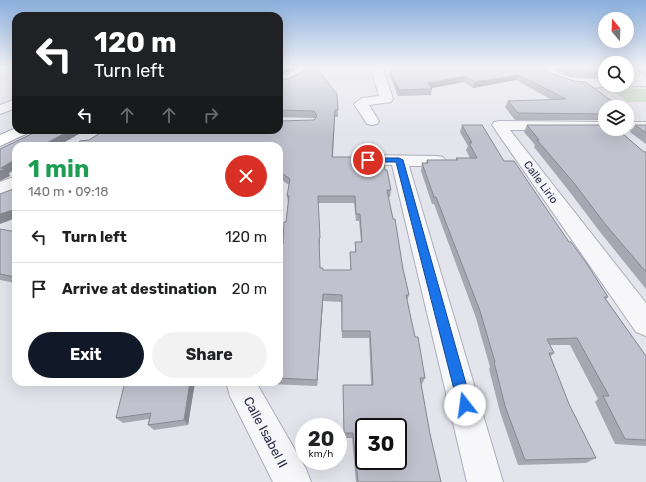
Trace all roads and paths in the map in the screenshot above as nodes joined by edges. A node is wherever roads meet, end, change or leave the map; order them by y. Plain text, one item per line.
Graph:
1 (384, 90) edge
2 (12, 106) edge
3 (0, 110) edge
4 (372, 121) dead end
5 (12, 123) edge
6 (598, 126) edge
7 (646, 126) edge
8 (0, 128) edge
9 (634, 130) edge
10 (15, 134) edge
11 (0, 141) edge
12 (368, 160) edge
13 (399, 160) junction
14 (437, 161) edge
15 (12, 183) edge
16 (0, 190) edge
17 (646, 324) edge
18 (242, 386) edge
19 (293, 482) edge
20 (485, 482) edge

1 - 4 street
2 - 3 street
5 - 8 main road
6 - 17 street, Calle Lirio
7 - 9 street
10 - 11 main road
12 - 13 street
13 - 14 street
13 - 20 street
15 - 16 street
18 - 19 street, Calle Isabel II

